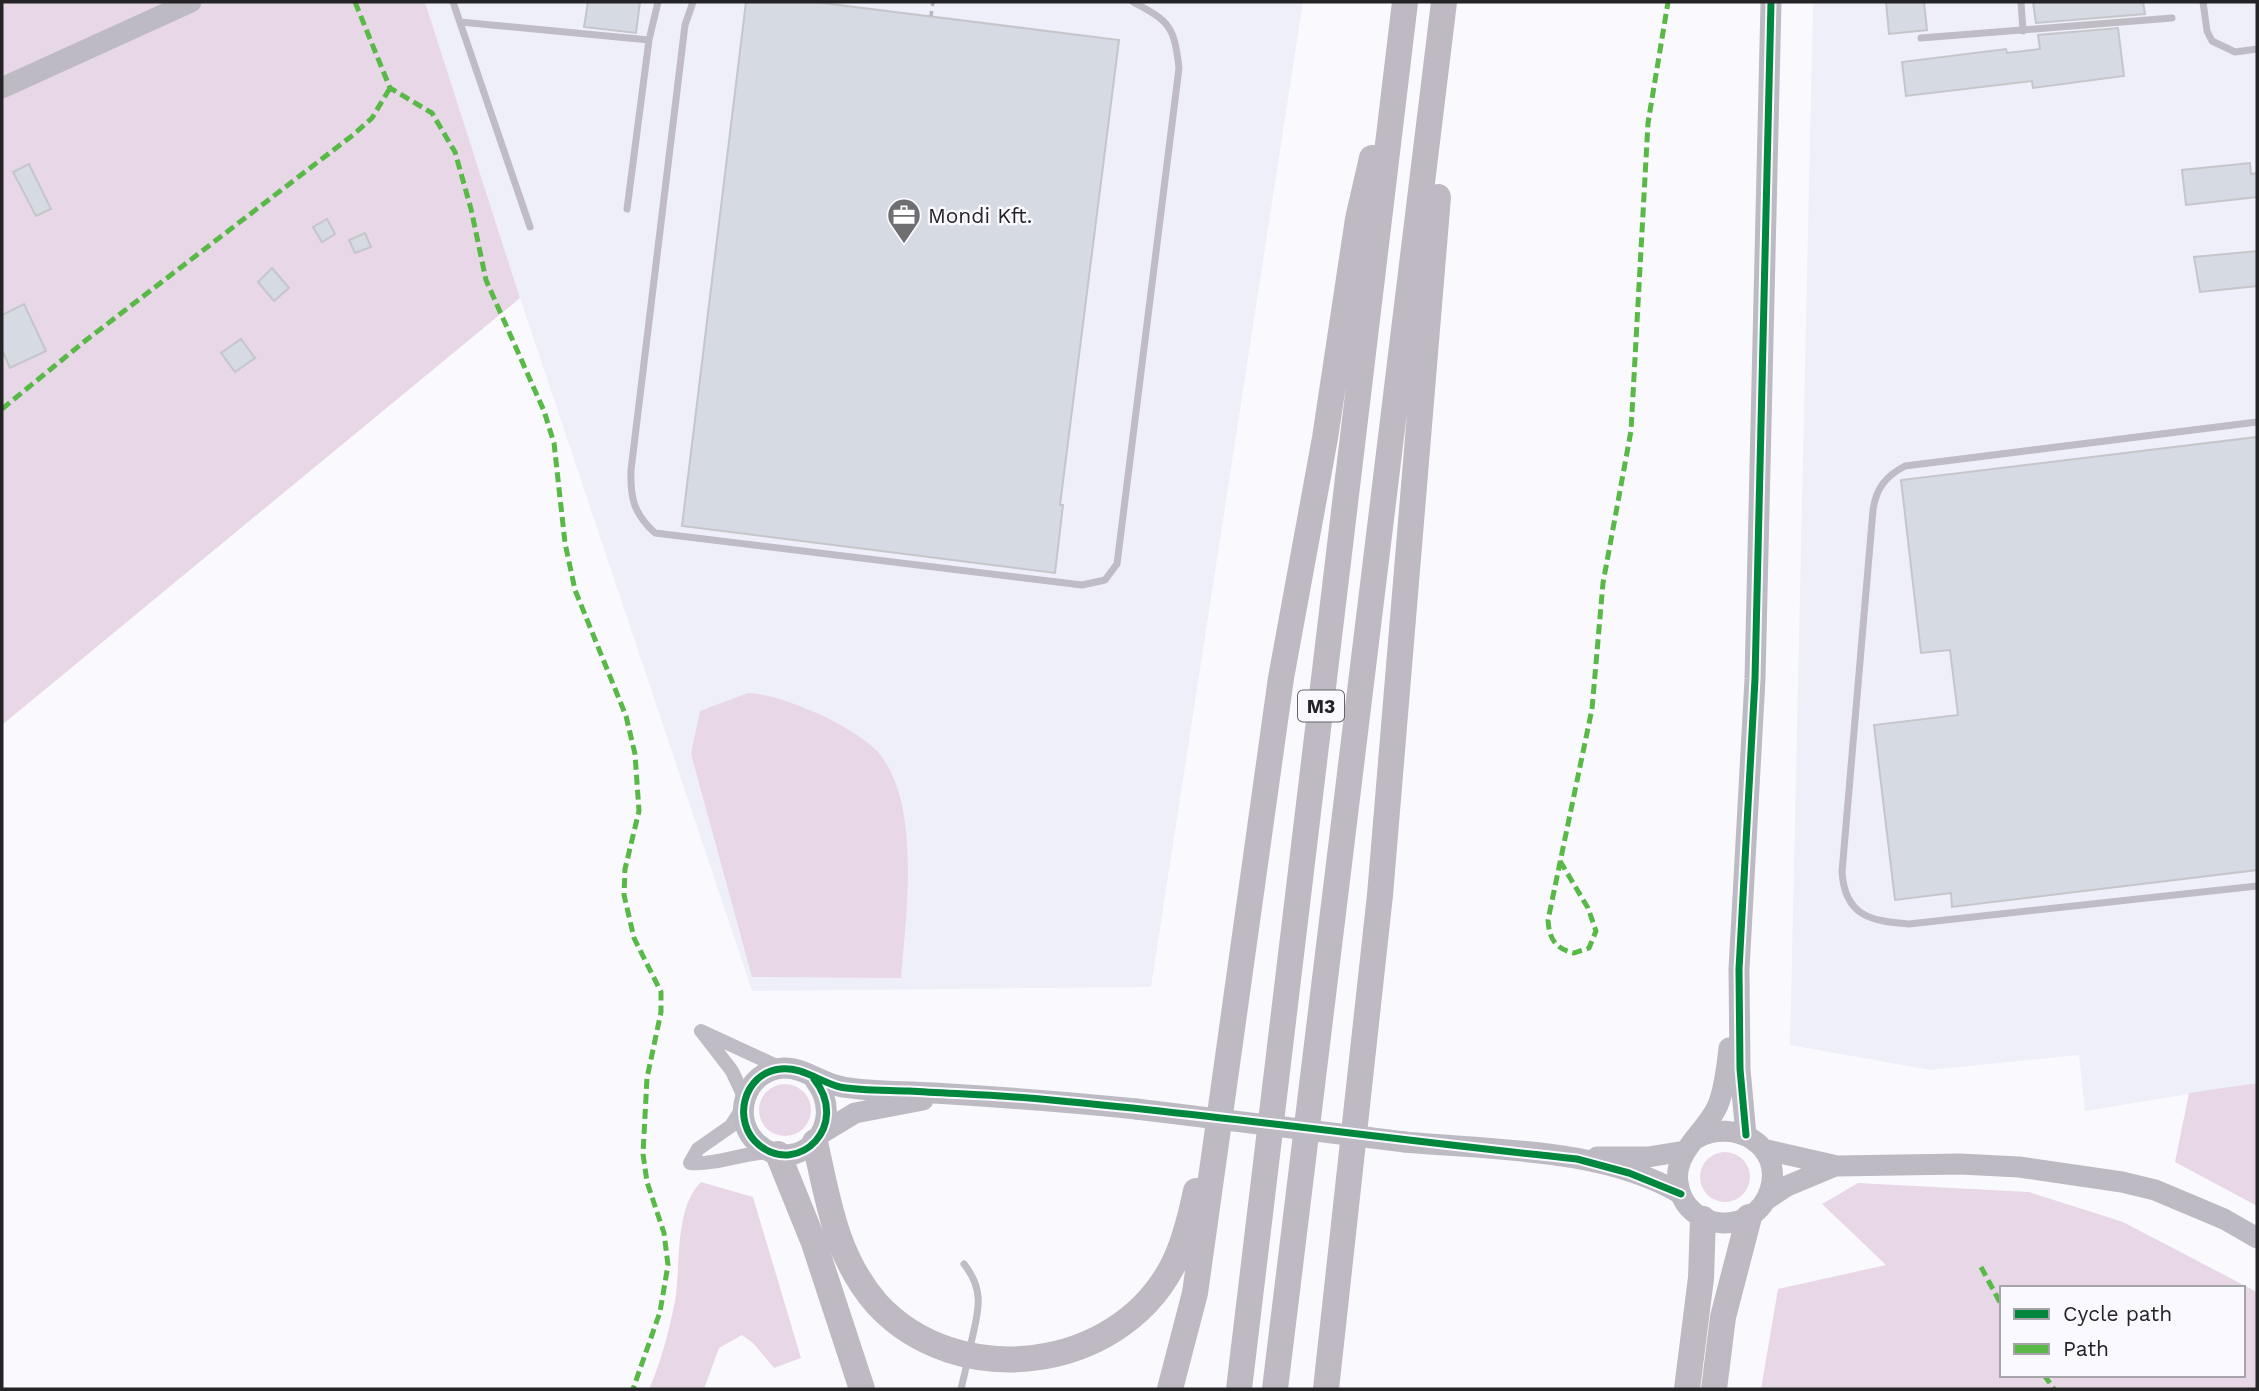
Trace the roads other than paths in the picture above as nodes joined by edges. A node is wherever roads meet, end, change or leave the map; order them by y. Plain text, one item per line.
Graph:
1 (191, 2) edge
2 (453, 2) edge
3 (658, 2) edge
4 (693, 2) edge
5 (1133, 2) edge
6 (1444, 2) edge
7 (1771, 2) edge
8 (2021, 2) edge
9 (2203, 2) edge
10 (1404, 13) edge
11 (2172, 18) dead end
12 (460, 22) junction
13 (2022, 31) junction
14 (1921, 38) dead end
15 (649, 40) junction
16 (2257, 49) edge
17 (1434, 77) junction
18 (2, 88) edge
19 (627, 209) dead end
20 (530, 227) dead end
21 (2257, 422) edge
22 (2257, 886) edge
23 (1739, 969) junction
24 (1226, 1052) junction
25 (782, 1068) junction
26 (814, 1079) junction
27 (964, 1095) junction
28 (744, 1103) junction
29 (1746, 1135) junction
30 (819, 1138) junction
31 (1691, 1144) junction
32 (1763, 1149) junction
33 (775, 1153) junction
34 (1577, 1159) junction
35 (1837, 1166) junction
36 (1681, 1194) junction
37 (1757, 1208) junction
38 (1703, 1219) junction
39 (2257, 1238) edge
40 (964, 1264) dead end
41 (1330, 1356) junction
42 (969, 1357) junction
43 (862, 1389) edge
44 (961, 1389) edge
45 (1170, 1389) edge
46 (1238, 1389) edge
47 (1275, 1389) edge
48 (1326, 1389) edge
49 (1335, 1389) edge
50 (1686, 1389) edge
51 (1714, 1389) edge

1 - 18 street
2 - 12 lane
3 - 15 lane
4 - 5 lane
6 - 17 highway, M3
7 - 23 street
8 - 13 lane
9 - 16 lane
10 - 24 highway
10 - 46 highway, M3
11 - 13 lane
12 - 15 lane
12 - 20 lane
13 - 14 lane
15 - 19 lane
17 - 41 highway
17 - 47 highway, M3
21 - 22 lane
23 - 29 street
23 - 31 street
24 - 42 highway
24 - 45 highway
25 - 26 street
25 - 28 street
25 - 28 street
26 - 27 street
26 - 30 street
27 - 30 street
27 - 34 street, bridge
28 - 33 street
28 - 33 street
29 - 31 street
29 - 32 street
30 - 33 street
30 - 42 highway
31 - 34 street
31 - 36 street
32 - 35 street
32 - 37 street
33 - 43 highway
34 - 36 street
35 - 37 street
35 - 39 street
36 - 38 street
37 - 38 street
37 - 51 highway
38 - 50 highway
40 - 42 lane
41 - 48 highway
41 - 49 highway
42 - 44 lane

